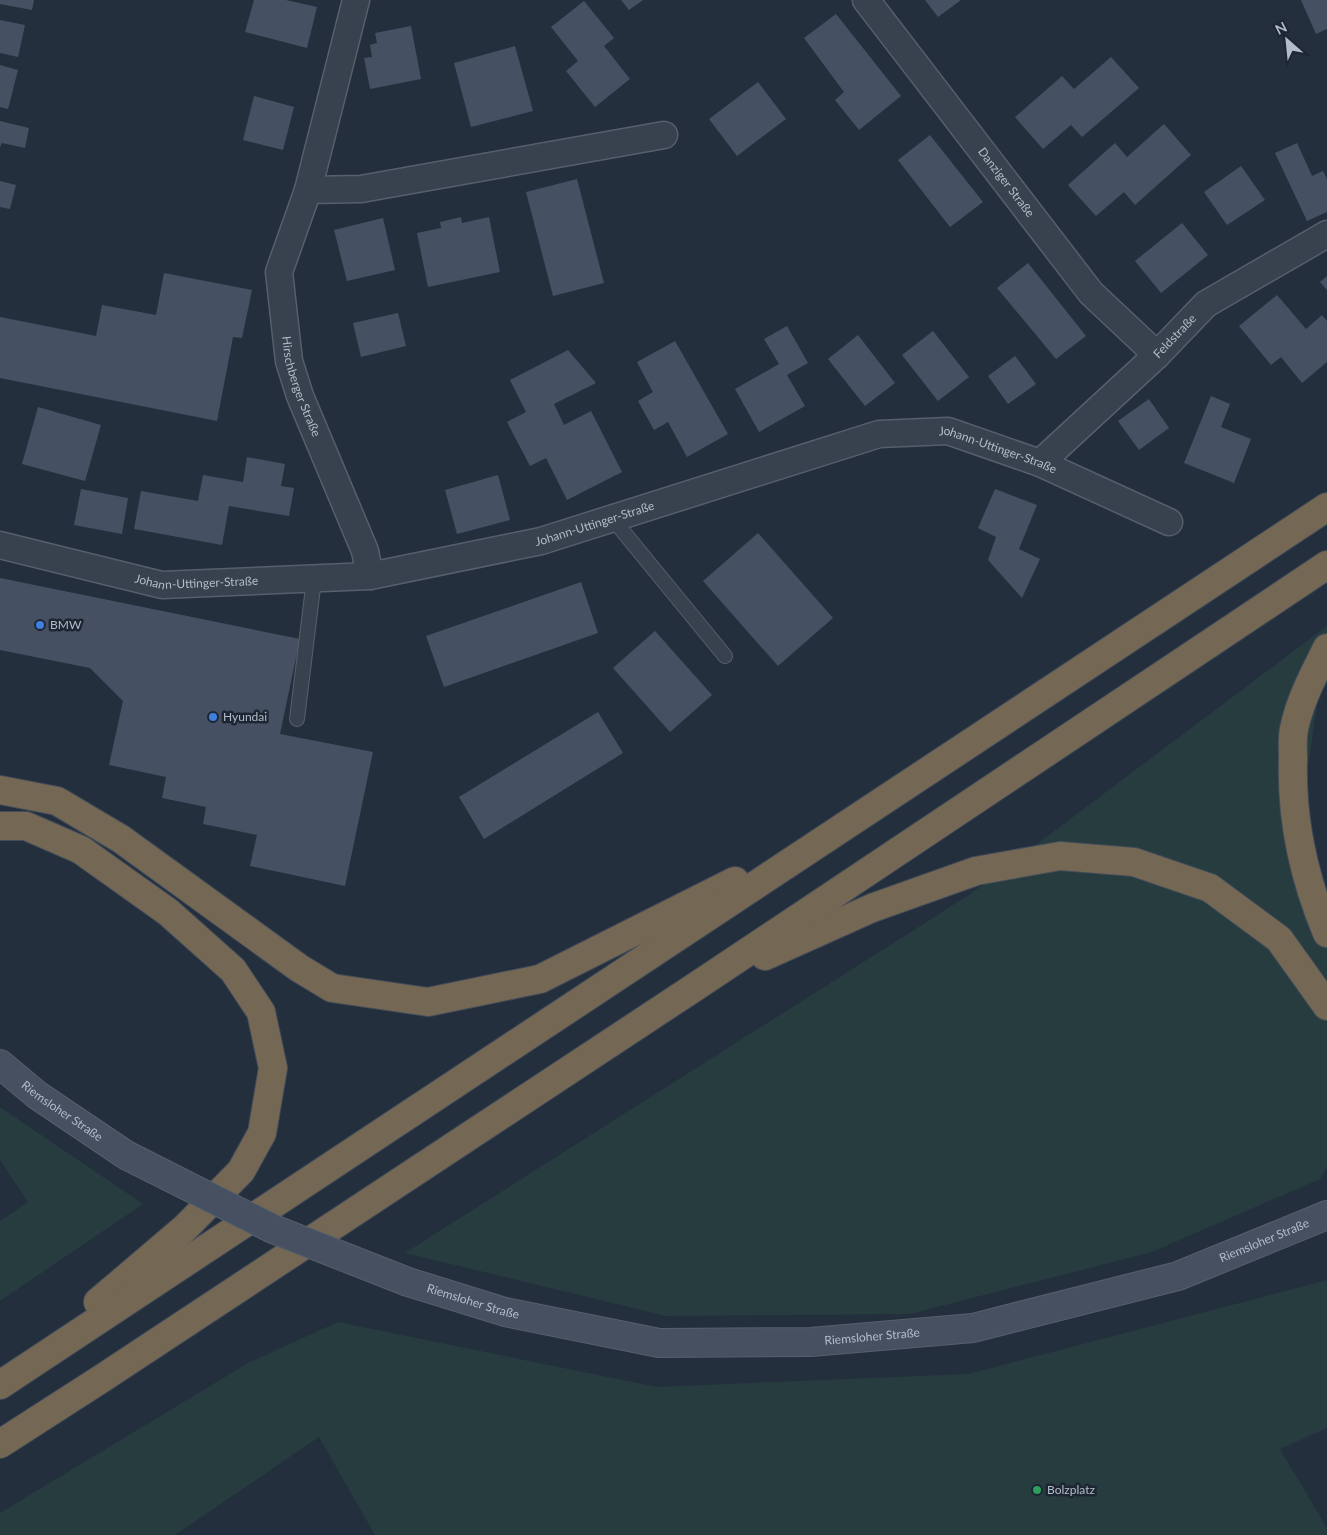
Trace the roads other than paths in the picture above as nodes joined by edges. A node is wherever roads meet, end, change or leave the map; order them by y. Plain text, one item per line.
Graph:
1 (356, 0) edge
2 (866, 0) edge
3 (664, 135) dead end
4 (308, 190) junction
5 (1327, 234) edge
6 (1156, 355) junction
7 (1040, 463) junction
8 (1327, 507) edge
9 (612, 518) junction
10 (1169, 522) dead end
11 (0, 545) edge
12 (1327, 565) edge
13 (370, 576) junction
14 (314, 579) junction
15 (1327, 648) edge
16 (725, 656) dead end
17 (297, 719) dead end
18 (0, 790) edge
19 (0, 826) edge
20 (846, 826) junction
21 (1327, 933) edge
22 (698, 986) junction
23 (1327, 1006) edge
24 (0, 1064) edge
25 (1327, 1215) edge
26 (5, 1381) edge
27 (0, 1444) edge

1 - 4 street, Hirschberger Straße
2 - 6 street, Danziger Straße
3 - 4 street
4 - 13 street, Hirschberger Straße
5 - 6 street, Feldstraße
6 - 7 street, Feldstraße
7 - 9 street, Johann-Uttinger-Straße
7 - 10 street, Johann-Uttinger-Straße
8 - 20 highway
9 - 13 street, Johann-Uttinger-Straße
9 - 16 lane
11 - 14 street, Johann-Uttinger-Straße
12 - 22 highway
13 - 14 street, Johann-Uttinger-Straße
14 - 17 lane
15 - 21 highway
18 - 20 highway
19 - 26 highway
20 - 26 highway
22 - 23 highway
22 - 27 highway
24 - 25 main road, Riemsloher Straße, bridge

